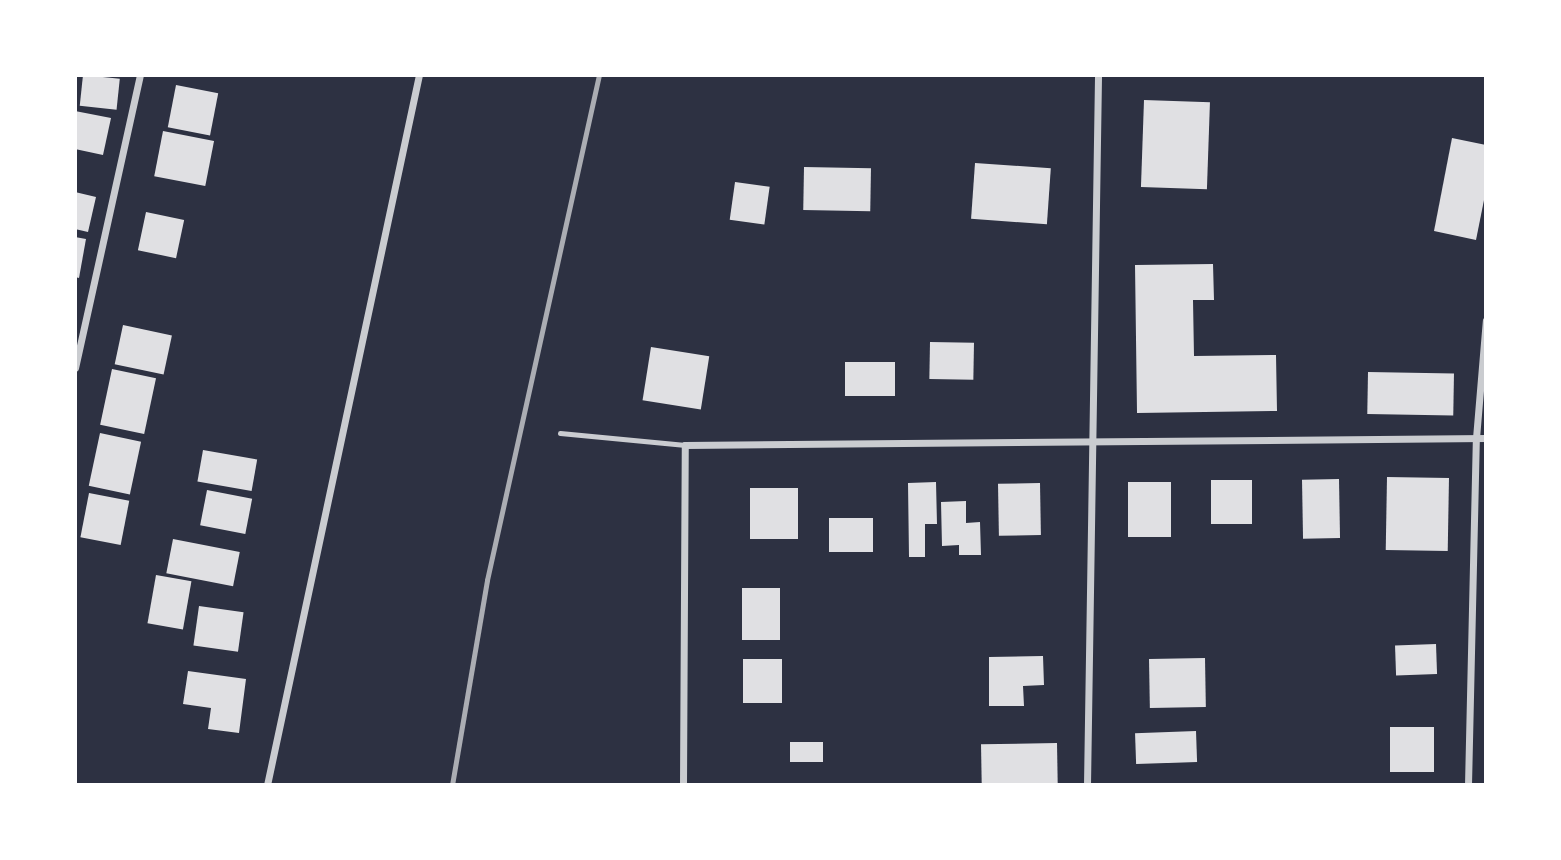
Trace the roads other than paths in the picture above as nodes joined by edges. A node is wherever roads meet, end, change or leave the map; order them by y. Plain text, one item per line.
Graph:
1 (139, 75) edge
2 (419, 75) edge
3 (1098, 75) edge
4 (1486, 320) edge
5 (75, 368) edge
6 (560, 433) dead end
7 (1476, 438) junction
8 (1486, 438) edge
9 (1090, 441) junction
10 (685, 445) junction
11 (267, 785) edge
12 (683, 785) edge
13 (1087, 785) edge
14 (1468, 785) edge

1 - 5 street
2 - 11 street
3 - 9 street
4 - 7 street
6 - 10 lane
7 - 8 street
7 - 9 street
7 - 14 street
9 - 10 street
9 - 13 street
10 - 12 street

